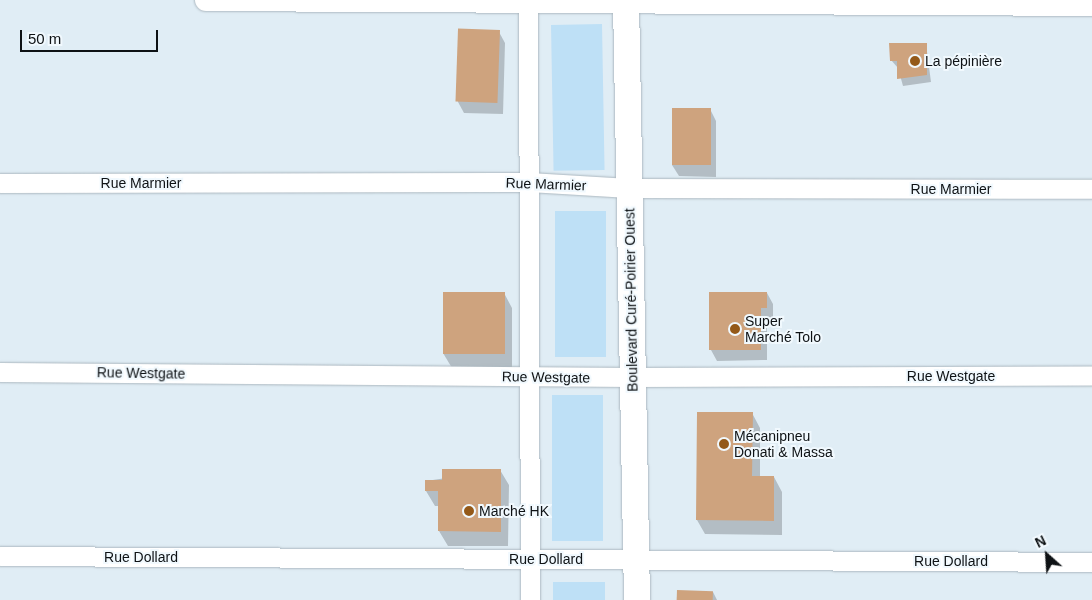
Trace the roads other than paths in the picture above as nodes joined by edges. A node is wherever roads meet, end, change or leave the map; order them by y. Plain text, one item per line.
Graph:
1 (206, 0) edge
2 (626, 1) edge
3 (528, 2) junction
4 (1092, 5) edge
5 (529, 182) junction
6 (0, 183) edge
7 (629, 188) junction
8 (1092, 189) edge
9 (0, 372) edge
10 (1092, 375) edge
11 (529, 376) junction
12 (633, 377) junction
13 (0, 556) edge
14 (530, 559) junction
15 (636, 560) junction
16 (1092, 562) edge
17 (530, 600) edge
18 (637, 600) edge

1 - 3 street
2 - 3 street
2 - 4 street
2 - 7 main road, Boulevard Curé-Poirier Ouest
3 - 5 street
5 - 6 street, Rue Marmier
5 - 7 street, Rue Marmier
5 - 11 street
7 - 8 street, Rue Marmier
7 - 12 main road, Boulevard Curé-Poirier Ouest
9 - 11 street, Rue Westgate
10 - 12 street, Rue Westgate
11 - 12 street, Rue Westgate
11 - 14 street
12 - 15 main road, Boulevard Curé-Poirier Ouest
13 - 14 street, Rue Dollard
14 - 15 street, Rue Dollard
14 - 17 street
15 - 16 street, Rue Dollard
15 - 18 main road, Boulevard Curé-Poirier Ouest

